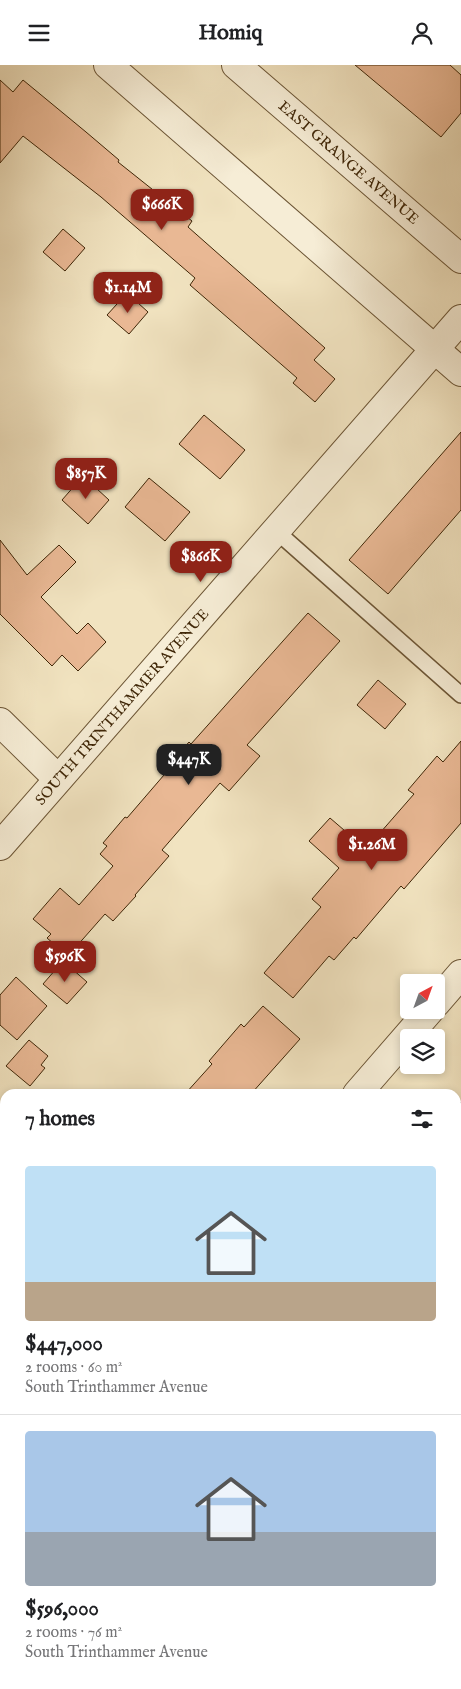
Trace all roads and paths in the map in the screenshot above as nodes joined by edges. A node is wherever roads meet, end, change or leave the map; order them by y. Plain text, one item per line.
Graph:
1 (108, 65) edge
2 (236, 65) edge
3 (461, 259) edge
4 (461, 319) edge
5 (435, 349) junction
6 (461, 372) edge
7 (275, 530) junction
8 (461, 695) edge
9 (0, 722) edge
10 (58, 779) junction
11 (0, 845) edge
12 (461, 975) edge
13 (445, 993) edge
14 (422, 1019) edge
15 (361, 1089) edge

1 - 5 street
2 - 3 street, EAST GRANGE AVENUE
4 - 5 street, SOUTH TRINTHAMMER AVENUE
5 - 6 street
5 - 7 street, SOUTH TRINTHAMMER AVENUE
7 - 8 lane
7 - 10 street, SOUTH TRINTHAMMER AVENUE
9 - 10 street
10 - 11 street, SOUTH TRINTHAMMER AVENUE
12 - 13 street
14 - 15 street

